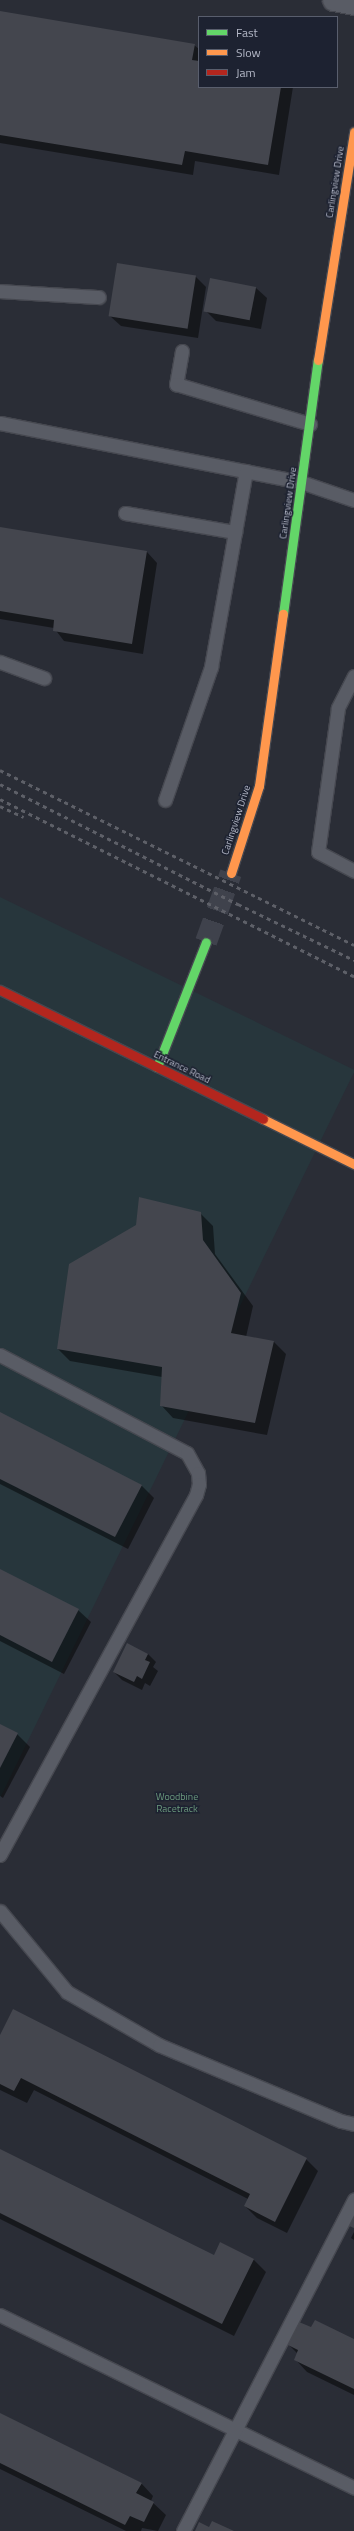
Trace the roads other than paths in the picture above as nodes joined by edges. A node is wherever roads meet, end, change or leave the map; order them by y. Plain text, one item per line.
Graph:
1 (334, 0) edge
2 (354, 4) edge
3 (354, 132) edge
4 (0, 291) edge
5 (99, 297) dead end
6 (182, 351) dead end
7 (0, 423) edge
8 (310, 424) junction
9 (246, 471) junction
10 (302, 482) junction
11 (354, 500) edge
12 (125, 513) dead end
13 (235, 532) junction
14 (0, 662) edge
15 (354, 676) edge
16 (44, 678) dead end
17 (166, 800) dead end
18 (354, 871) edge
19 (231, 874) tunnel mouth
20 (206, 942) tunnel mouth
21 (0, 990) edge
22 (157, 1068) junction
23 (354, 1164) edge
24 (0, 1356) edge
25 (0, 1855) edge
26 (1, 1915) edge
27 (354, 2124) edge
28 (354, 2199) edge
29 (0, 2315) edge
30 (235, 2431) junction
31 (354, 2488) edge
32 (183, 2531) edge

1 - 2 street
3 - 8 street, Carlingview Drive
4 - 5 lane
6 - 8 lane
7 - 9 lane
8 - 10 street, Carlingview Drive
9 - 10 lane
9 - 13 lane
10 - 11 lane
10 - 19 street, Carlingview Drive
12 - 13 lane
13 - 17 lane
14 - 16 lane
15 - 18 lane
20 - 22 street
21 - 22 street, Entrance Road
22 - 23 street, Entrance Road
24 - 25 lane
26 - 27 lane
28 - 30 lane
29 - 30 lane
30 - 31 lane
30 - 32 lane

